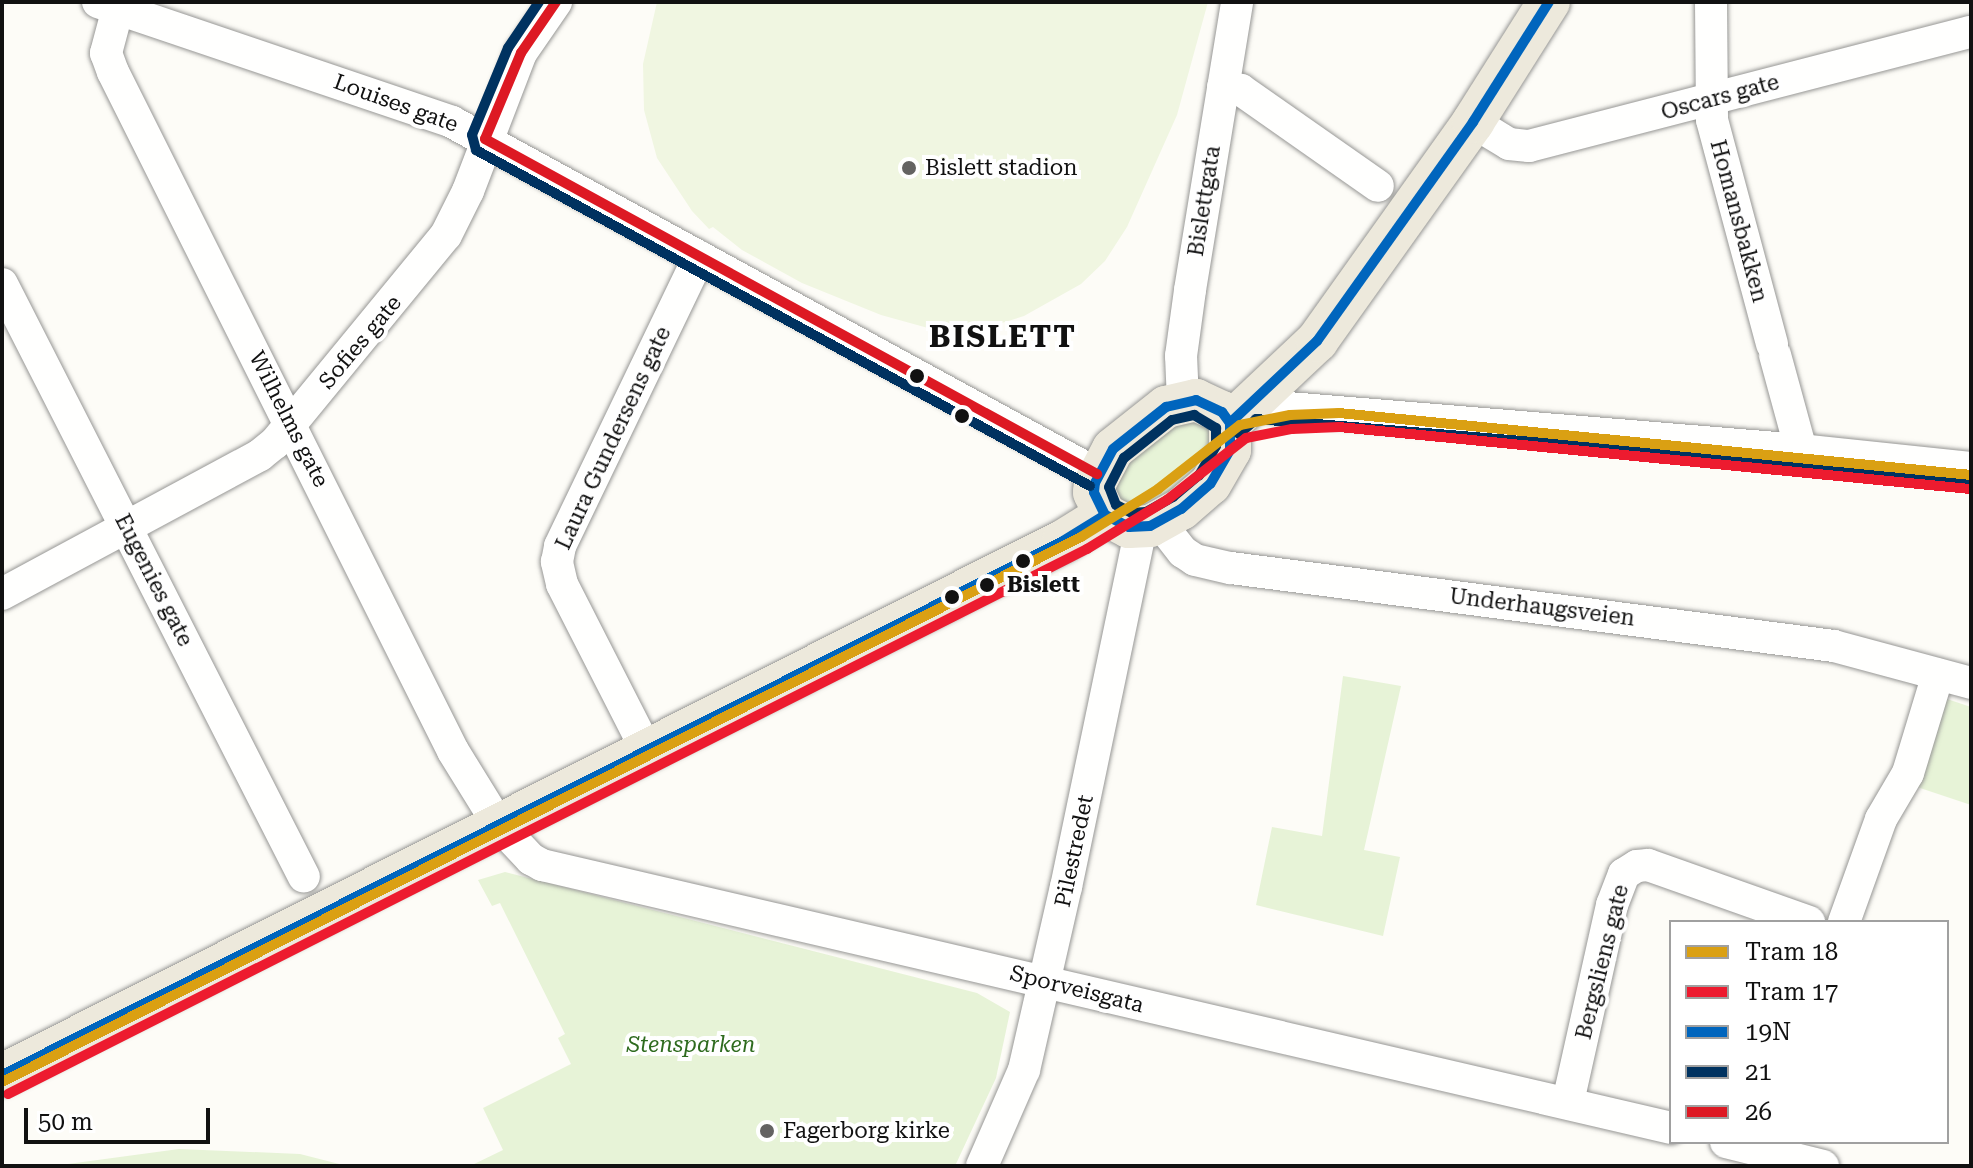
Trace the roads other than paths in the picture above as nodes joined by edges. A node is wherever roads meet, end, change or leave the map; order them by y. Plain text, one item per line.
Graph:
1 (556, 2) edge
2 (1237, 2) edge
3 (1549, 2) edge
4 (1711, 2) edge
5 (108, 5) edge
6 (1971, 32) edge
7 (1223, 87) junction
8 (1709, 99) junction
9 (1473, 122) junction
10 (485, 139) junction
11 (1378, 186) dead end
12 (699, 257) junction
13 (2, 284) edge
14 (1183, 401) junction
15 (1241, 414) junction
16 (292, 425) junction
17 (1801, 450) junction
18 (1971, 468) edge
19 (1097, 474) junction
20 (1135, 522) junction
21 (127, 527) junction
22 (2, 594) edge
23 (1938, 674) junction
24 (1971, 683) edge
25 (646, 749) junction
26 (498, 824) junction
27 (304, 877) dead end
28 (1803, 920) edge
29 (1845, 920) edge
30 (1044, 983) junction
31 (2, 1075) edge
32 (1568, 1102) junction
33 (1669, 1127) edge
34 (1742, 1144) edge
35 (1773, 1148) edge
36 (982, 1166) edge
37 (1823, 1166) edge

1 - 10 street, Sofies gate
2 - 7 street, Bislettgata
3 - 9 main road
4 - 8 street, Homansbakken
5 - 10 street, Louises gate
5 - 16 street, Wilhelms gate
6 - 8 street, Oscars gate
7 - 11 street
7 - 14 street, Bislettgata
8 - 9 street, Oscars gate
8 - 17 street, Homansbakken
9 - 15 main road
10 - 12 street, Louises gate
10 - 16 street, Sofies gate
12 - 19 street, Louises gate
12 - 25 street, Laura Gundersens gate
13 - 21 street, Eugenies gate
14 - 15 main road
14 - 19 main road
15 - 17 street
15 - 20 main road
16 - 21 street, Sofies gate
16 - 26 street, Wilhelms gate
17 - 18 street
19 - 20 main road
20 - 23 street, Underhaugsveien
20 - 25 main road
20 - 30 street, Pilestredet
21 - 22 street, Sofies gate
21 - 27 street, Eugenies gate
23 - 24 street, Underhaugsveien
23 - 29 street
25 - 26 main road
26 - 30 street, Sporveisgata
26 - 31 main road
28 - 32 street, Bergsliens gate
30 - 32 street, Sporveisgata
30 - 36 street, Pilestredet
32 - 33 street, Sporveisgata
34 - 35 street
35 - 37 street

